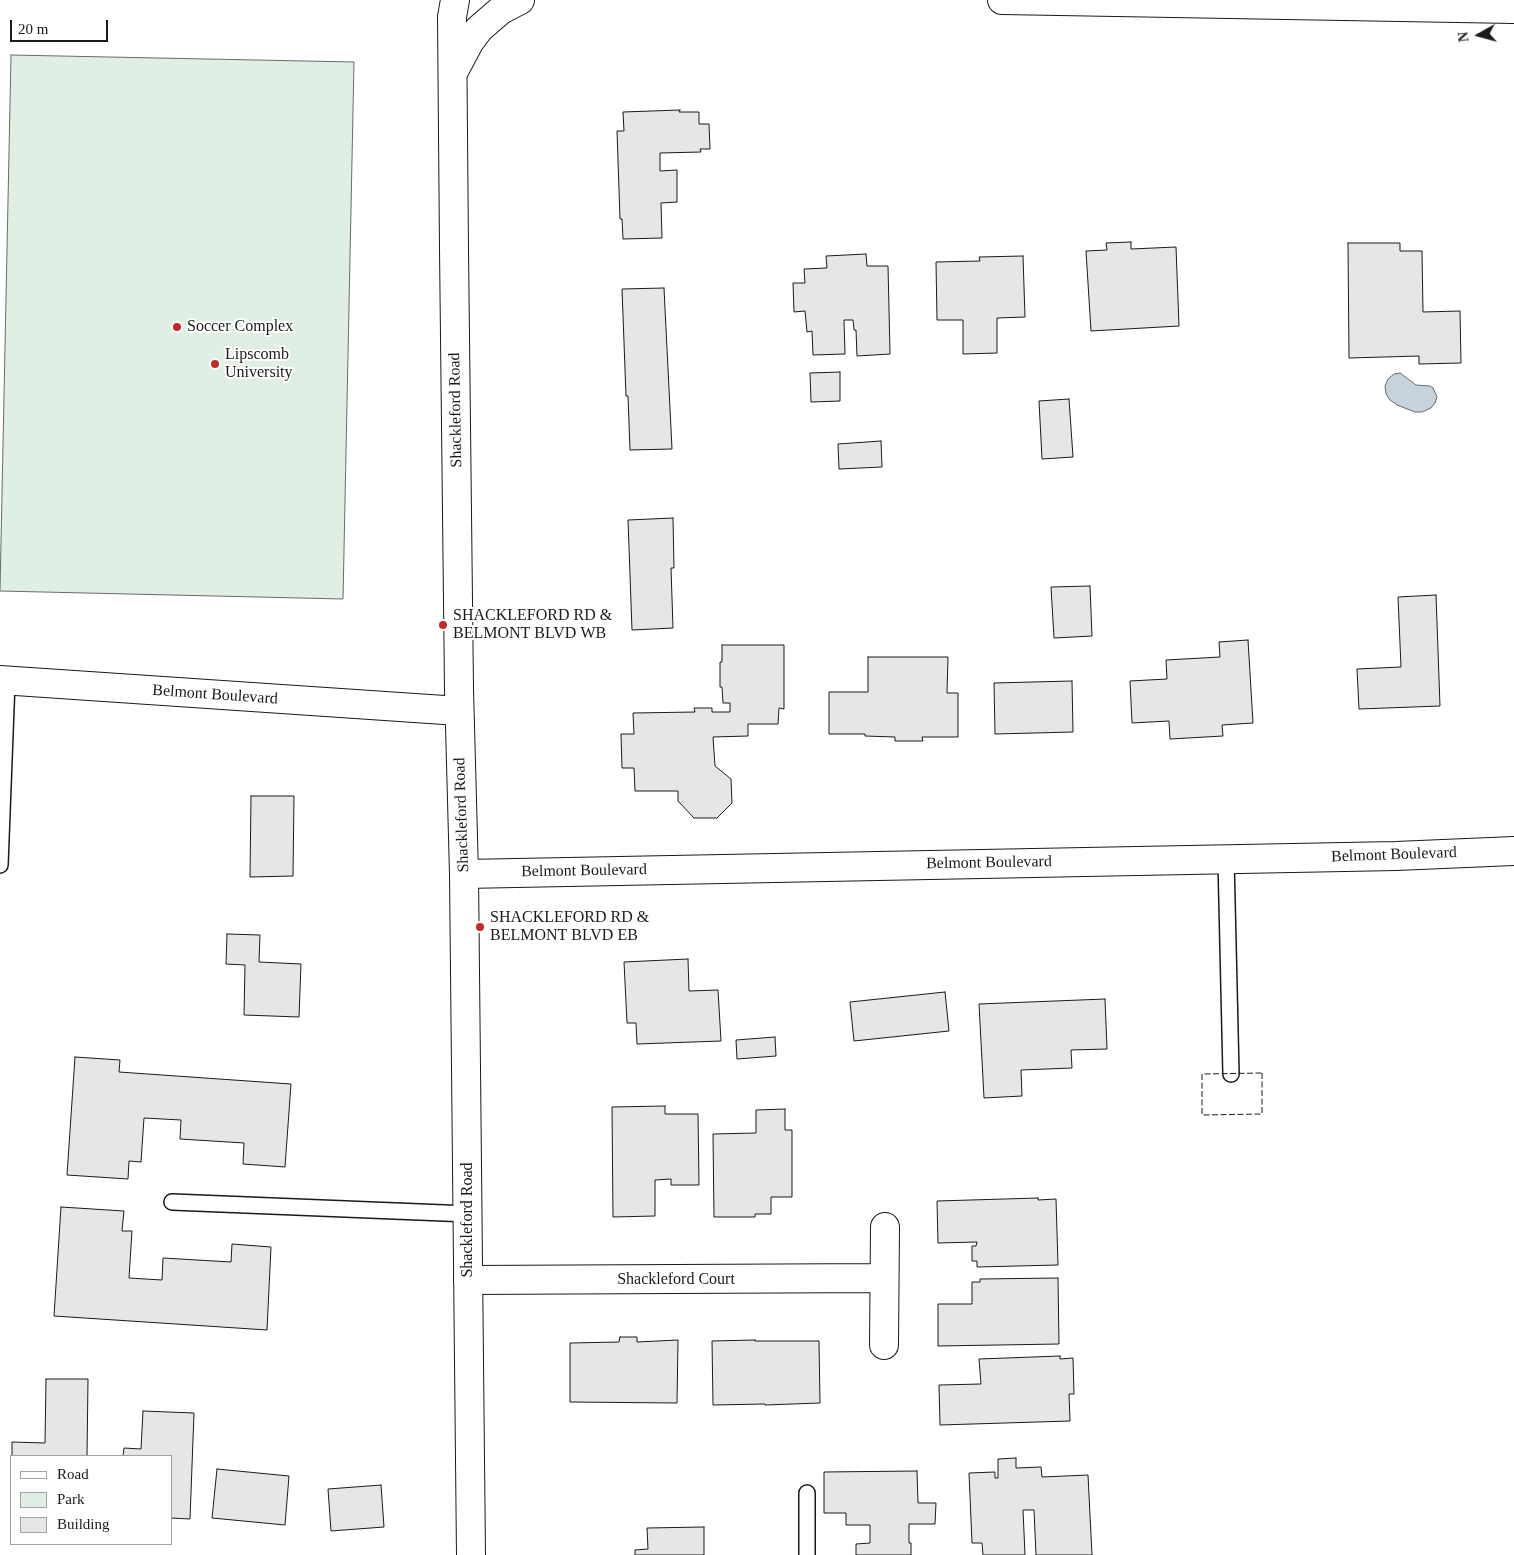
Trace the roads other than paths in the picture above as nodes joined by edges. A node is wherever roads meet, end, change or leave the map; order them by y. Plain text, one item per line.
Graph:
1 (455, 0) edge
2 (520, 0) edge
3 (1002, 0) edge
4 (1514, 9) edge
5 (452, 75) junction
6 (4, 681) edge
7 (459, 711) junction
8 (0, 845) edge
9 (1514, 850) edge
10 (1226, 859) junction
11 (0, 865) edge
12 (464, 874) junction
13 (1231, 1074) dead end
14 (172, 1202) dead end
15 (468, 1214) junction
16 (885, 1226) dead end
17 (884, 1278) junction
18 (468, 1280) junction
19 (884, 1345) dead end
20 (807, 1493) dead end
21 (471, 1555) edge
22 (807, 1555) edge

1 - 5 street, Shackleford Road
2 - 5 street, Shackleford Road
3 - 4 street
5 - 7 street, Shackleford Road
6 - 7 street, Belmont Boulevard
6 - 8 lane
7 - 12 street, Shackleford Road
8 - 11 lane
9 - 10 street, Belmont Boulevard
10 - 12 street, Belmont Boulevard
10 - 13 lane
12 - 15 street, Shackleford Road
14 - 15 lane
15 - 18 street, Shackleford Road
16 - 17 street
17 - 18 street, Shackleford Court
17 - 19 street
18 - 21 street, Shackleford Road
20 - 22 lane

